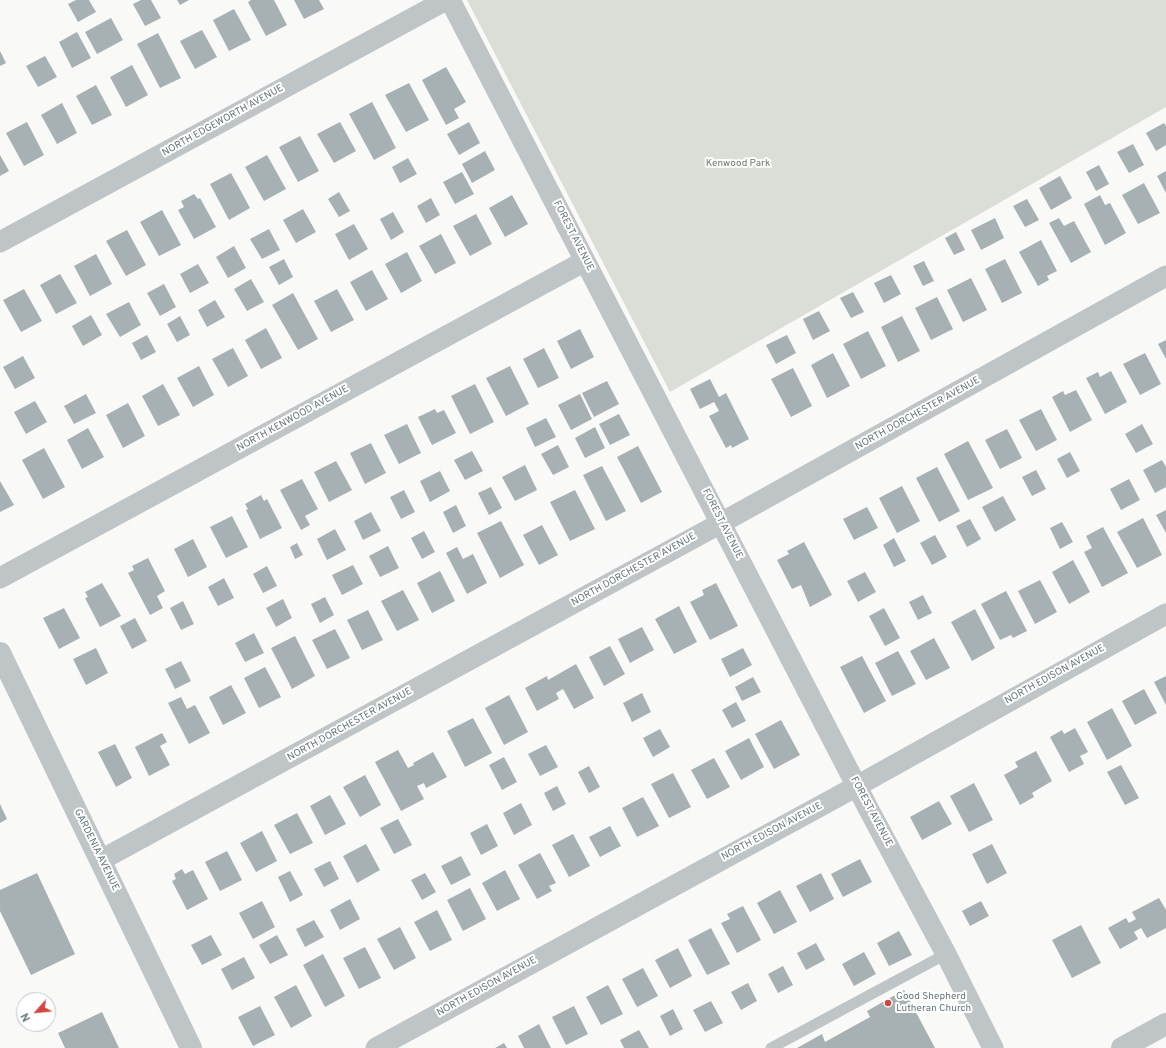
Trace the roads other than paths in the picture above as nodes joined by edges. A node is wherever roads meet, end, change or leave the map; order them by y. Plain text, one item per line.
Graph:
1 (446, 0) edge
2 (450, 0) edge
3 (0, 242) edge
4 (585, 261) junction
5 (1166, 276) edge
6 (721, 522) junction
7 (0, 578) edge
8 (1166, 614) edge
9 (0, 653) edge
10 (857, 786) junction
11 (101, 860) junction
12 (946, 954) junction
13 (1166, 1024) edge
14 (191, 1048) edge
15 (376, 1048) edge
16 (771, 1048) edge
17 (993, 1048) edge
18 (1122, 1048) edge

1 - 3 street, NORTH EDGEWORTH AVENUE
2 - 4 street, FOREST AVENUE
4 - 6 street, FOREST AVENUE
4 - 7 street, NORTH KENWOOD AVENUE
5 - 6 street, NORTH DORCHESTER AVENUE
6 - 10 street, FOREST AVENUE
6 - 11 street, NORTH DORCHESTER AVENUE
8 - 10 street, NORTH EDISON AVENUE
9 - 11 street, GARDENIA AVENUE
10 - 12 street, FOREST AVENUE
10 - 15 street, NORTH EDISON AVENUE
11 - 14 street, GARDENIA AVENUE
12 - 16 lane
12 - 17 street, FOREST AVENUE
13 - 18 street

